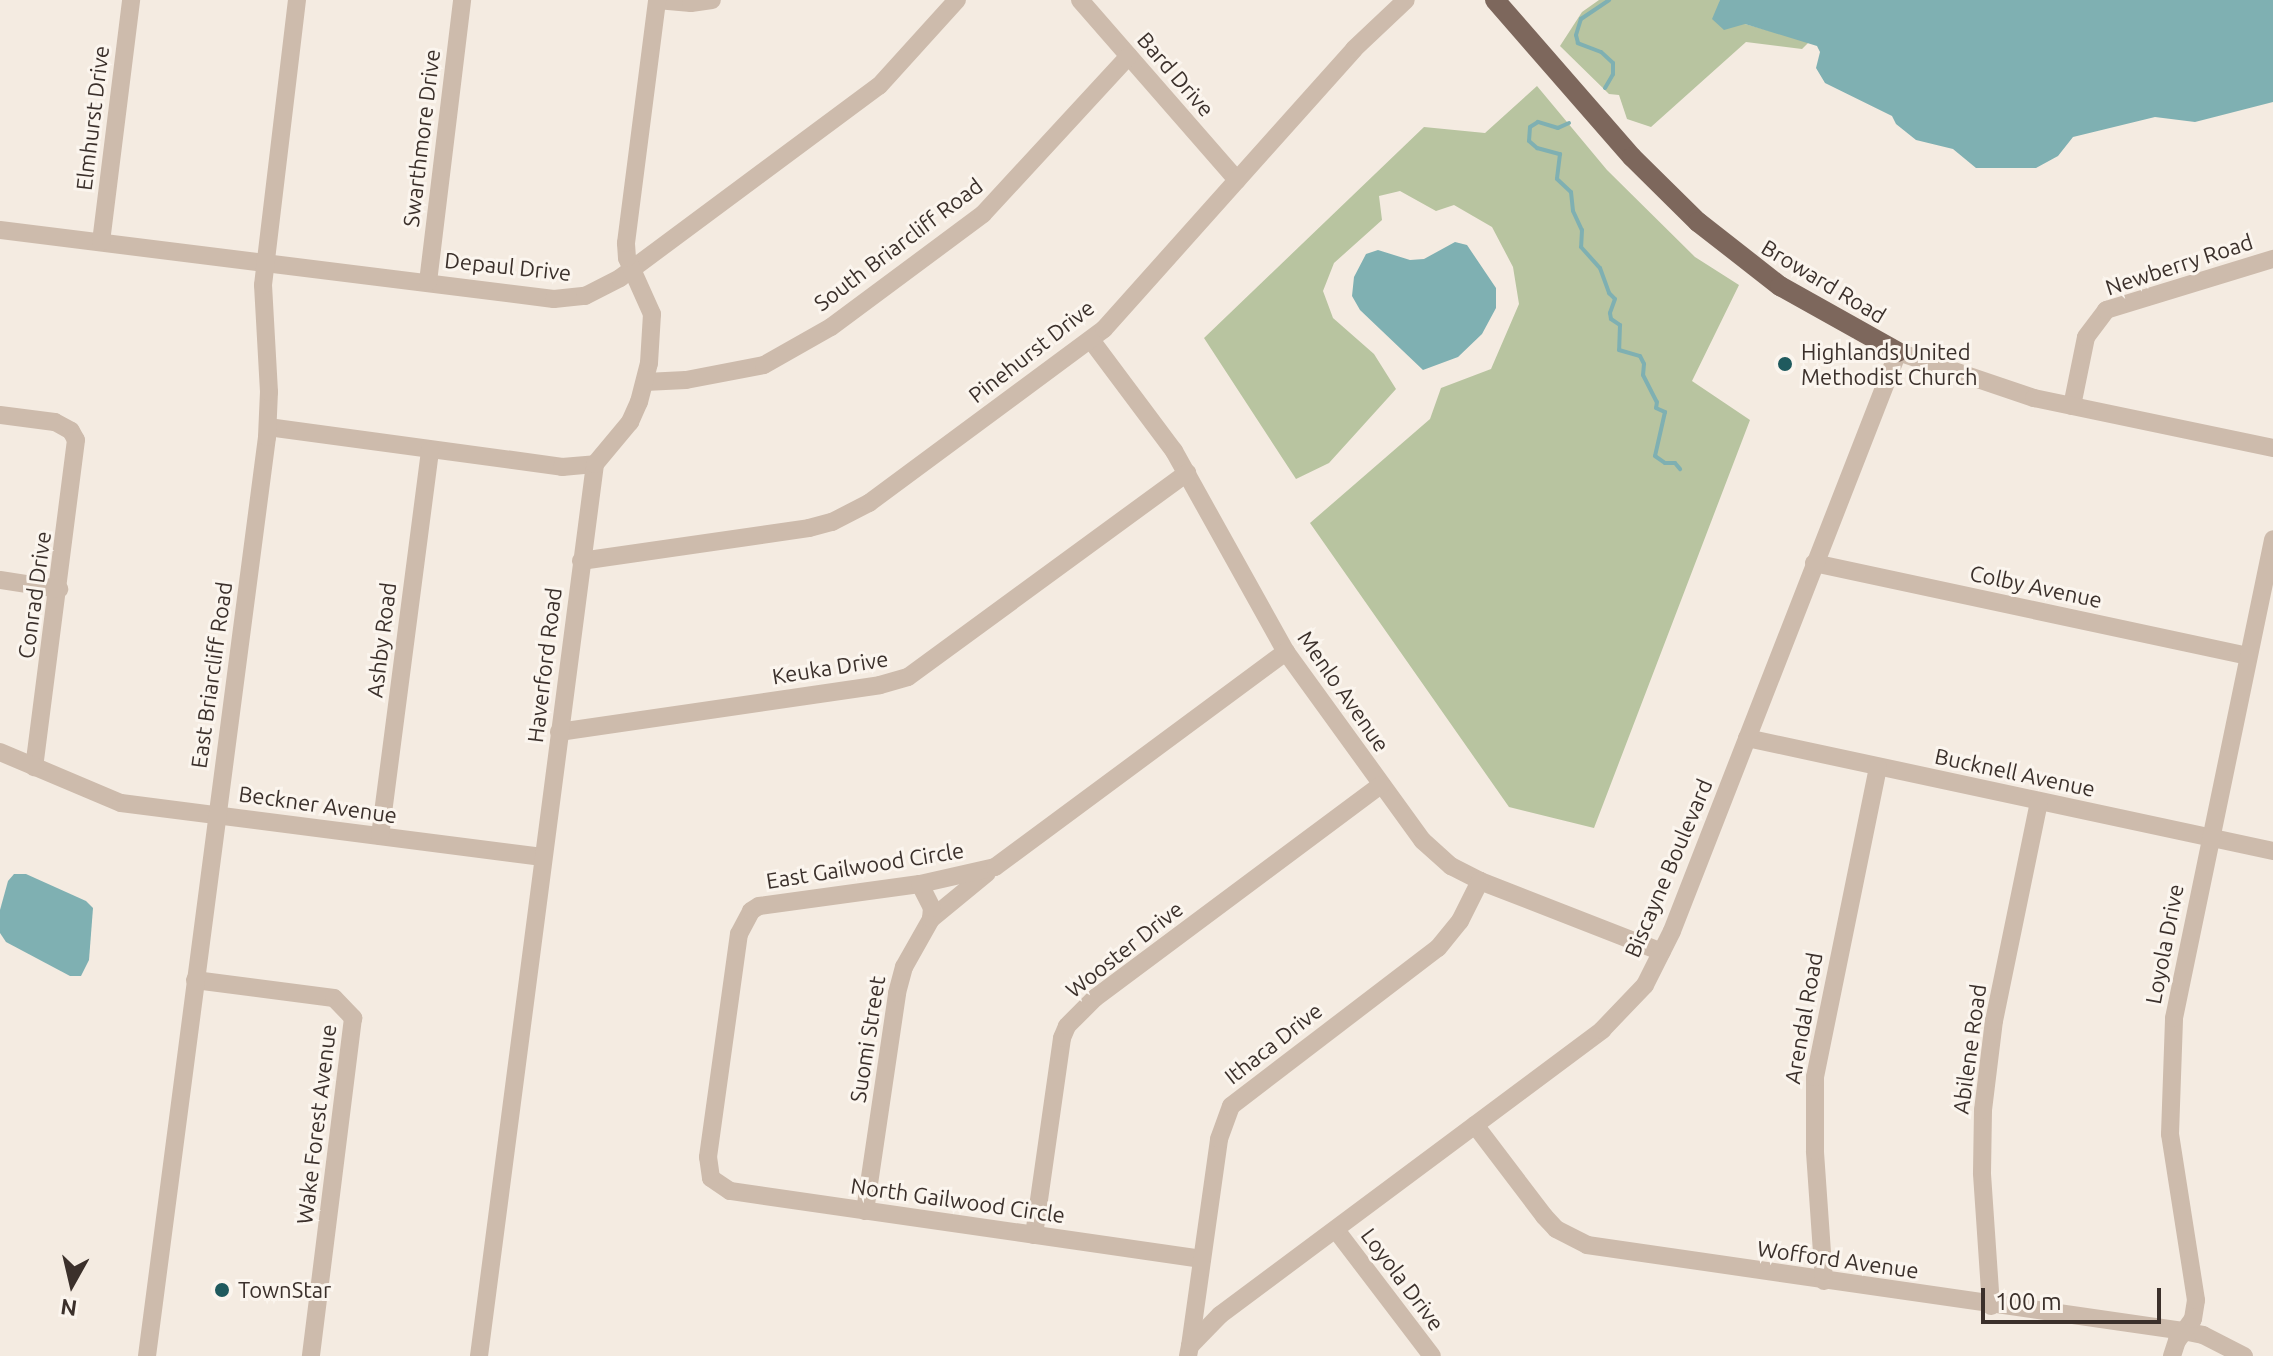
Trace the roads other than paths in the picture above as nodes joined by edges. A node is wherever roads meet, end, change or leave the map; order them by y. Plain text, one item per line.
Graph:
1 (131, 0) edge
2 (297, 0) edge
3 (462, 0) edge
4 (657, 0) edge
5 (712, 0) edge
6 (957, 0) edge
7 (1080, 0) edge
8 (1406, 0) edge
9 (1495, 0) edge
10 (1129, 56) junction
11 (1237, 180) junction
12 (0, 230) edge
13 (101, 242) junction
14 (2273, 259) edge
15 (265, 262) junction
16 (632, 269) junction
17 (428, 282) junction
18 (1091, 340) junction
19 (1898, 352) junction
20 (645, 382) junction
21 (2072, 406) junction
22 (0, 415) edge
23 (268, 427) junction
24 (2273, 448) edge
25 (430, 450) junction
26 (595, 464) junction
27 (1187, 473) junction
28 (2273, 539) edge
29 (581, 561) junction
30 (1814, 563) junction
31 (0, 580) edge
32 (59, 589) junction
33 (1286, 652) junction
34 (2248, 656) junction
35 (559, 732) junction
36 (1747, 738) junction
37 (0, 752) edge
38 (34, 767) junction
39 (1878, 767) junction
40 (1381, 785) junction
41 (2039, 802) junction
42 (216, 814) junction
43 (380, 836) junction
44 (2210, 838) junction
45 (2273, 851) edge
46 (543, 857) junction
47 (995, 867) junction
48 (1480, 881) junction
49 (920, 884) junction
50 (931, 919) junction
51 (1662, 952) junction
52 (195, 980) junction
53 (1475, 1125) junction
54 (711, 1178) joint
55 (865, 1211) junction
56 (1336, 1230) junction
57 (1034, 1235) junction
58 (1202, 1259) junction
59 (1824, 1281) junction
60 (1991, 1306) junction
61 (2183, 1331) junction
62 (1189, 1351) edge
63 (147, 1356) edge
64 (311, 1356) edge
65 (479, 1356) edge
66 (1432, 1356) edge
67 (2172, 1356) edge
68 (2244, 1356) edge

1 - 13 street, Elmhurst Drive
2 - 15 street, East Briarcliff Road
3 - 17 street, Swarthmore Drive
4 - 5 street
4 - 16 street
6 - 16 street, Depaul Drive
7 - 10 street, Bard Drive
8 - 11 street, Pinehurst Drive
9 - 19 main road, Broward Road
10 - 11 street, Bard Drive
10 - 20 street, South Briarcliff Road
11 - 18 street, Pinehurst Drive
12 - 13 street, Depaul Drive
13 - 15 street, Depaul Drive
14 - 21 street, Newberry Road
15 - 17 street, Depaul Drive
15 - 23 street, East Briarcliff Road
16 - 17 street, Depaul Drive
16 - 20 street
18 - 27 street, Menlo Avenue
18 - 29 street, Pinehurst Drive
19 - 21 street, Broward Road
19 - 30 street, Biscayne Boulevard
20 - 26 street
21 - 24 street, Broward Road
22 - 32 street, Conrad Drive
23 - 25 street
23 - 42 street, East Briarcliff Road
25 - 26 street
25 - 43 street, Ashby Road
26 - 29 street, Haverford Road
27 - 33 street, Menlo Avenue
27 - 35 street, Keuka Drive
28 - 34 street, Loyola Drive
29 - 35 street, Haverford Road
30 - 34 street, Colby Avenue
30 - 36 street, Biscayne Boulevard
31 - 32 street
32 - 38 street, Conrad Drive
33 - 40 street, Menlo Avenue
33 - 47 street, East Gailwood Circle
34 - 44 street, Loyola Drive
35 - 46 street, Haverford Road
36 - 39 street, Bucknell Avenue
36 - 51 street, Biscayne Boulevard
37 - 38 street, Beckner Avenue
38 - 42 street, Beckner Avenue
39 - 41 street, Bucknell Avenue
39 - 59 street, Arendal Road
40 - 48 street, Menlo Avenue
40 - 57 street, Wooster Drive
41 - 44 street, Bucknell Avenue
41 - 60 street, Abilene Road
42 - 43 street, Beckner Avenue
42 - 52 street, East Briarcliff Road
43 - 46 street, Beckner Avenue
44 - 45 street, Bucknell Avenue
44 - 61 street, Loyola Drive
46 - 65 street, Haverford Road
47 - 49 street, East Gailwood Circle
47 - 50 street
48 - 51 street, Menlo Avenue
48 - 58 street, Ithaca Drive
49 - 50 street
49 - 54 street, East Gailwood Circle
50 - 55 street, Suomi Street
51 - 53 street, Biscayne Boulevard
52 - 63 street, East Briarcliff Road
52 - 64 street, Wake Forest Avenue
53 - 56 street, Biscayne Boulevard
53 - 59 street, Wofford Avenue
54 - 55 street, North Gailwood Circle
55 - 57 street, North Gailwood Circle
56 - 62 street, Biscayne Boulevard
56 - 66 street, Loyola Drive
57 - 58 street, North Gailwood Circle
58 - 62 street, Ithaca Drive
59 - 60 street, Wofford Avenue
60 - 61 street, Wofford Avenue
61 - 67 street, Loyola Drive
61 - 68 street, Wofford Avenue

